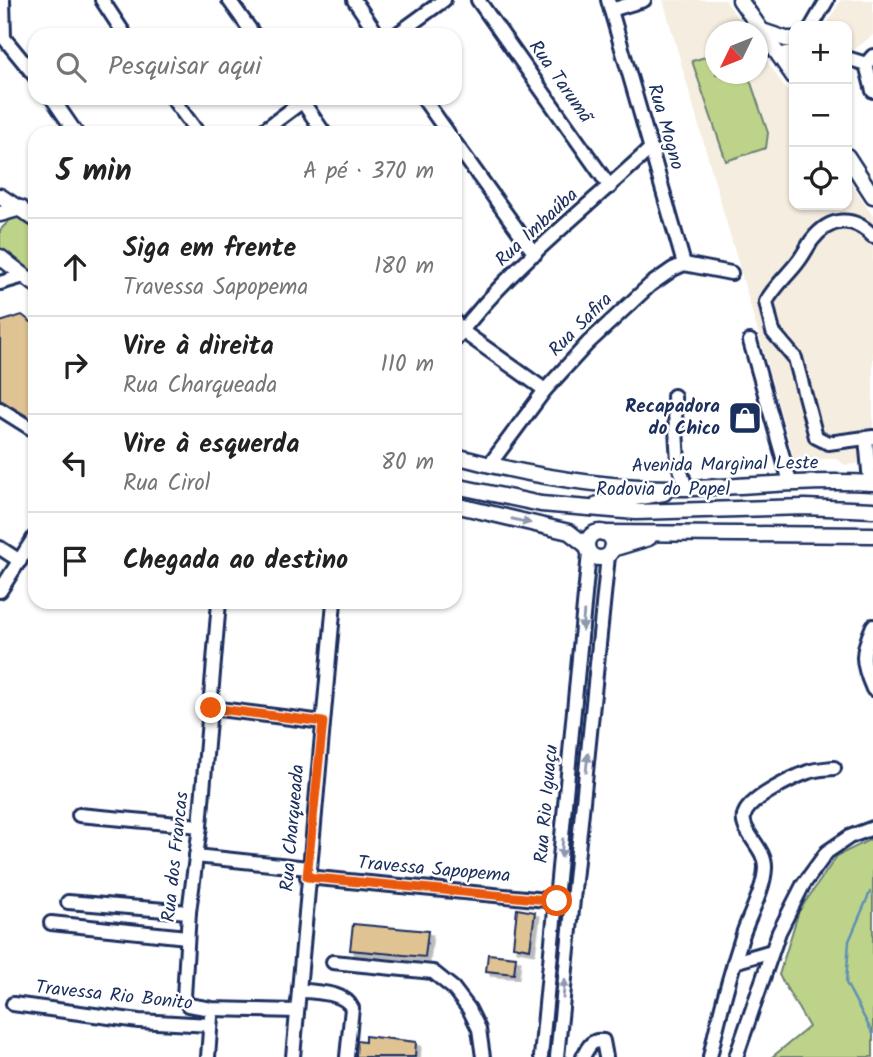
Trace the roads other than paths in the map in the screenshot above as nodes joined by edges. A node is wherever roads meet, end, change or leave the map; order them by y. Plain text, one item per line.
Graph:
1 (4, 0) edge
2 (102, 0) edge
3 (229, 0) edge
4 (354, 0) edge
5 (444, 0) edge
6 (478, 0) edge
7 (644, 0) edge
8 (740, 0) edge
9 (827, 0) edge
10 (608, 3) edge
11 (754, 21) edge
12 (815, 21) edge
13 (120, 28) edge
14 (249, 28) edge
15 (373, 28) edge
16 (406, 28) edge
17 (768, 33) edge
18 (2, 37) edge
19 (789, 39) edge
20 (768, 40) edge
21 (789, 52) edge
22 (779, 55) junction
23 (852, 58) edge
24 (870, 60) edge
25 (28, 68) edge
26 (789, 70) edge
27 (873, 90) edge
28 (57, 105) edge
29 (177, 105) edge
30 (295, 105) edge
31 (307, 105) edge
32 (428, 105) edge
33 (71, 126) edge
34 (193, 126) edge
35 (269, 126) edge
36 (320, 126) edge
37 (443, 126) edge
38 (652, 148) junction
39 (462, 153) edge
40 (852, 164) edge
41 (610, 187) junction
42 (0, 195) edge
43 (873, 196) edge
44 (21, 208) junction
45 (0, 214) edge
46 (28, 214) edge
47 (873, 236) edge
48 (535, 254) junction
49 (0, 257) edge
50 (684, 264) junction
51 (731, 274) dead end
52 (28, 278) edge
53 (28, 280) edge
54 (0, 283) edge
55 (462, 326) edge
56 (462, 334) edge
57 (750, 341) dead end
58 (545, 390) junction
59 (674, 396) dead end
60 (0, 409) edge
61 (28, 427) edge
62 (870, 437) edge
63 (462, 458) edge
64 (490, 464) junction
65 (790, 482) junction
66 (871, 483) edge
67 (462, 487) edge
68 (686, 488) junction
69 (462, 507) edge
70 (571, 507) junction
71 (873, 510) edge
72 (603, 533) junction
73 (660, 534) junction
74 (873, 535) edge
75 (0, 548) edge
76 (28, 548) edge
77 (588, 550) junction
78 (610, 552) junction
79 (20, 561) junction
80 (0, 591) edge
81 (218, 609) edge
82 (333, 609) edge
83 (873, 626) edge
84 (873, 689) edge
85 (211, 708) junction
86 (323, 722) junction
87 (834, 768) dead end
88 (79, 815) dead end
89 (200, 826) junction
90 (873, 828) edge
91 (196, 856) junction
92 (308, 873) junction
93 (557, 901) junction
94 (68, 902) dead end
95 (189, 912) junction
96 (51, 923) dead end
97 (187, 937) junction
98 (772, 951) junction
99 (333, 962) dead end
100 (734, 962) junction
101 (299, 990) junction
102 (13, 1004) dead end
103 (212, 1009) junction
104 (297, 1011) junction
105 (210, 1025) junction
106 (208, 1057) edge
107 (293, 1057) edge
108 (347, 1057) edge
109 (483, 1057) edge
110 (541, 1057) edge
111 (557, 1057) edge
112 (583, 1057) edge
113 (606, 1057) edge
114 (710, 1057) edge
115 (736, 1057) edge

1 - 18 street
2 - 13 street
3 - 14 street
4 - 15 street
5 - 16 street
6 - 41 street, Rua Tarumã
7 - 10 street
8 - 11 main road
9 - 12 street
10 - 38 street, Rua Mogno
17 - 19 main road
18 - 25 street
20 - 22 main road
21 - 22 street
22 - 26 main road
23 - 24 street
24 - 27 street
28 - 33 street
29 - 34 street
30 - 35 street
31 - 36 street
32 - 37 street
38 - 41 street, Rua Imbaúba
38 - 50 street, Rua Mogno
39 - 48 street
40 - 43 main road
41 - 48 street, Rua Imbaúba
42 - 44 main road
44 - 45 main road
44 - 46 main road
47 - 62 street
48 - 55 street, Rua Imbaúba
49 - 52 main road
50 - 51 street
50 - 58 street, Rua Safira
53 - 54 street
56 - 58 street
57 - 65 street
58 - 64 street, Rua Safira
59 - 68 street
60 - 61 street
62 - 66 street
63 - 64 main road, Avenida Marginal Leste
64 - 68 main road, Avenida Marginal Leste
65 - 66 main road, Avenida Marginal Leste
65 - 68 main road, Avenida Marginal Leste
67 - 70 main road, Rodovia do Papel
68 - 70 main road
69 -> 77 main road
70 - 71 main road, Rodovia do Papel
72 - 73 main road
72 - 77 main road
72 - 78 main road
73 - 74 main road
73 - 78 main road
75 - 79 street
76 - 79 street
77 - 78 main road
77 -> 93 street, Rua Rio Iguaçu
111 -> 78 street, Rua Rio Iguaçu
79 - 80 street
81 - 85 street, Rua dos Francas
82 - 86 street, Rua Charqueada
83 - 84 street
85 - 86 street
85 - 89 street, Rua dos Francas
86 - 92 street, Rua Charqueada
87 - 100 street
88 - 89 street
89 - 91 street, Rua dos Francas
90 - 98 street
91 - 92 street, Travessa Sapopema
91 - 95 street, Rua dos Francas
92 - 93 street, Travessa Sapopema
92 - 101 street, Rua Charqueada
93 - 110 street, Rua Rio Iguaçu
94 - 95 street
95 - 97 street, Rua dos Francas
96 - 97 street
97 - 103 street, Rua dos Francas
98 - 100 street
98 - 115 street
99 - 109 street
100 - 114 street
101 - 104 street, Rua Charqueada
101 - 108 street
102 - 105 street, Travessa Rio Bonito
103 - 104 street, Rua dos Francas
103 - 105 street
104 - 107 street, Rua Charqueada
105 - 106 street
112 - 113 street

